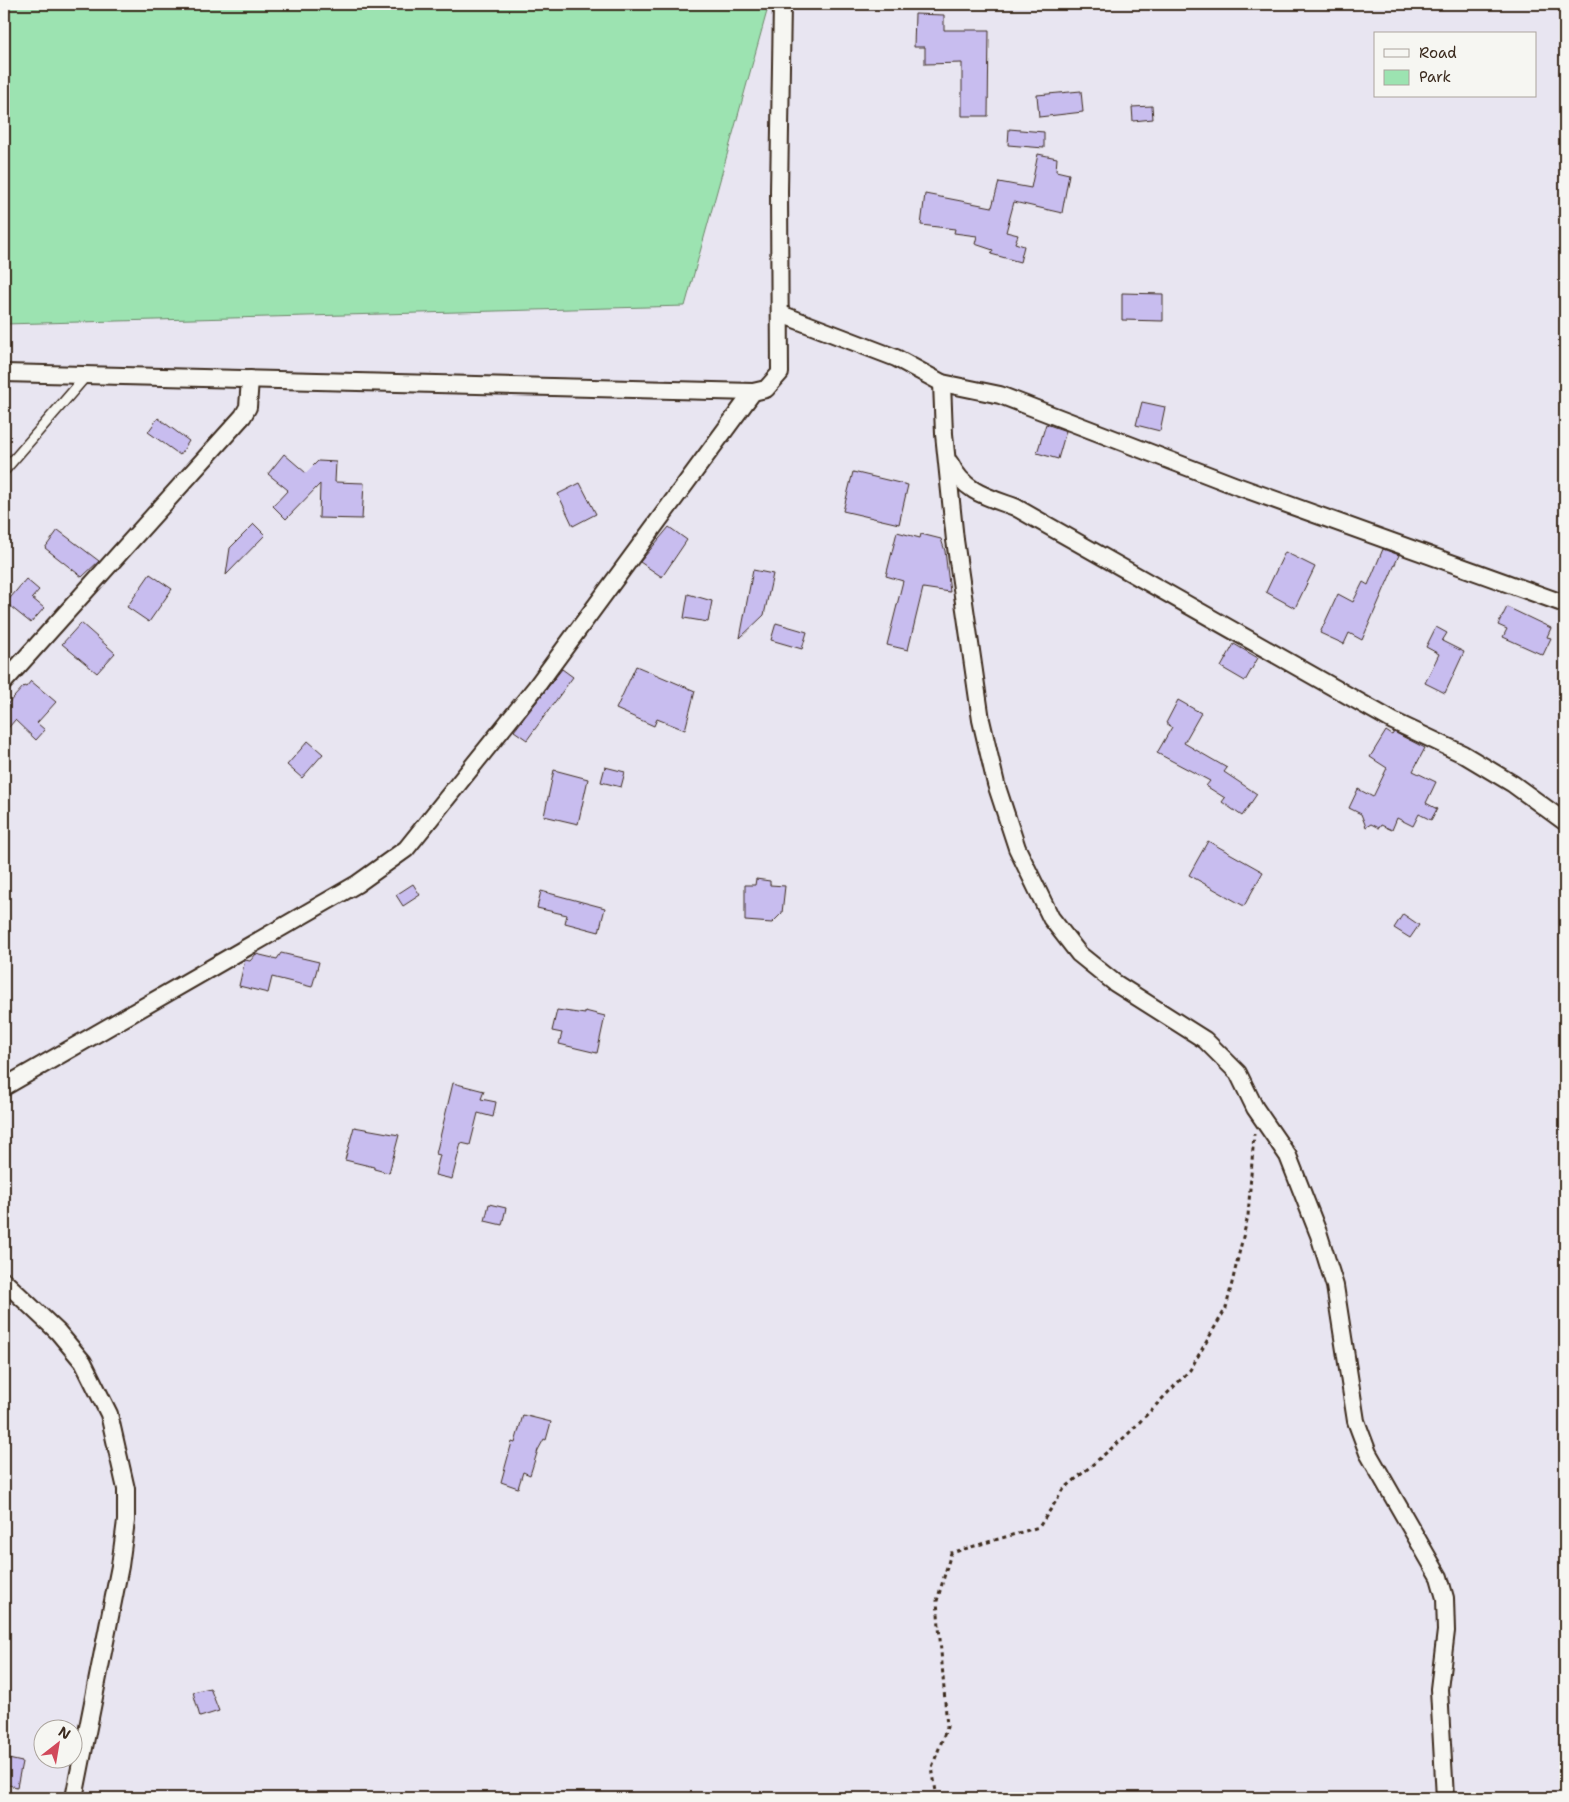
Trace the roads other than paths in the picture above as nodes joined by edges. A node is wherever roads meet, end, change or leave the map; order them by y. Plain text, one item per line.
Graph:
1 (782, 4) edge
2 (781, 314) junction
3 (4, 373) edge
4 (87, 375) junction
5 (250, 379) junction
6 (942, 383) junction
7 (753, 392) junction
8 (946, 457) junction
9 (4, 471) edge
10 (1565, 604) edge
11 (4, 682) edge
12 (1565, 822) edge
13 (4, 1087) edge
14 (4, 1281) edge
15 (74, 1798) edge
16 (1444, 1798) edge

1 - 2 street
2 - 6 street
2 - 7 street
3 - 4 street
4 - 5 street
4 - 9 lane
5 - 7 street
5 - 11 street
6 - 8 street
6 - 10 street
7 - 13 street
8 - 12 street
8 - 16 street
14 - 15 street

